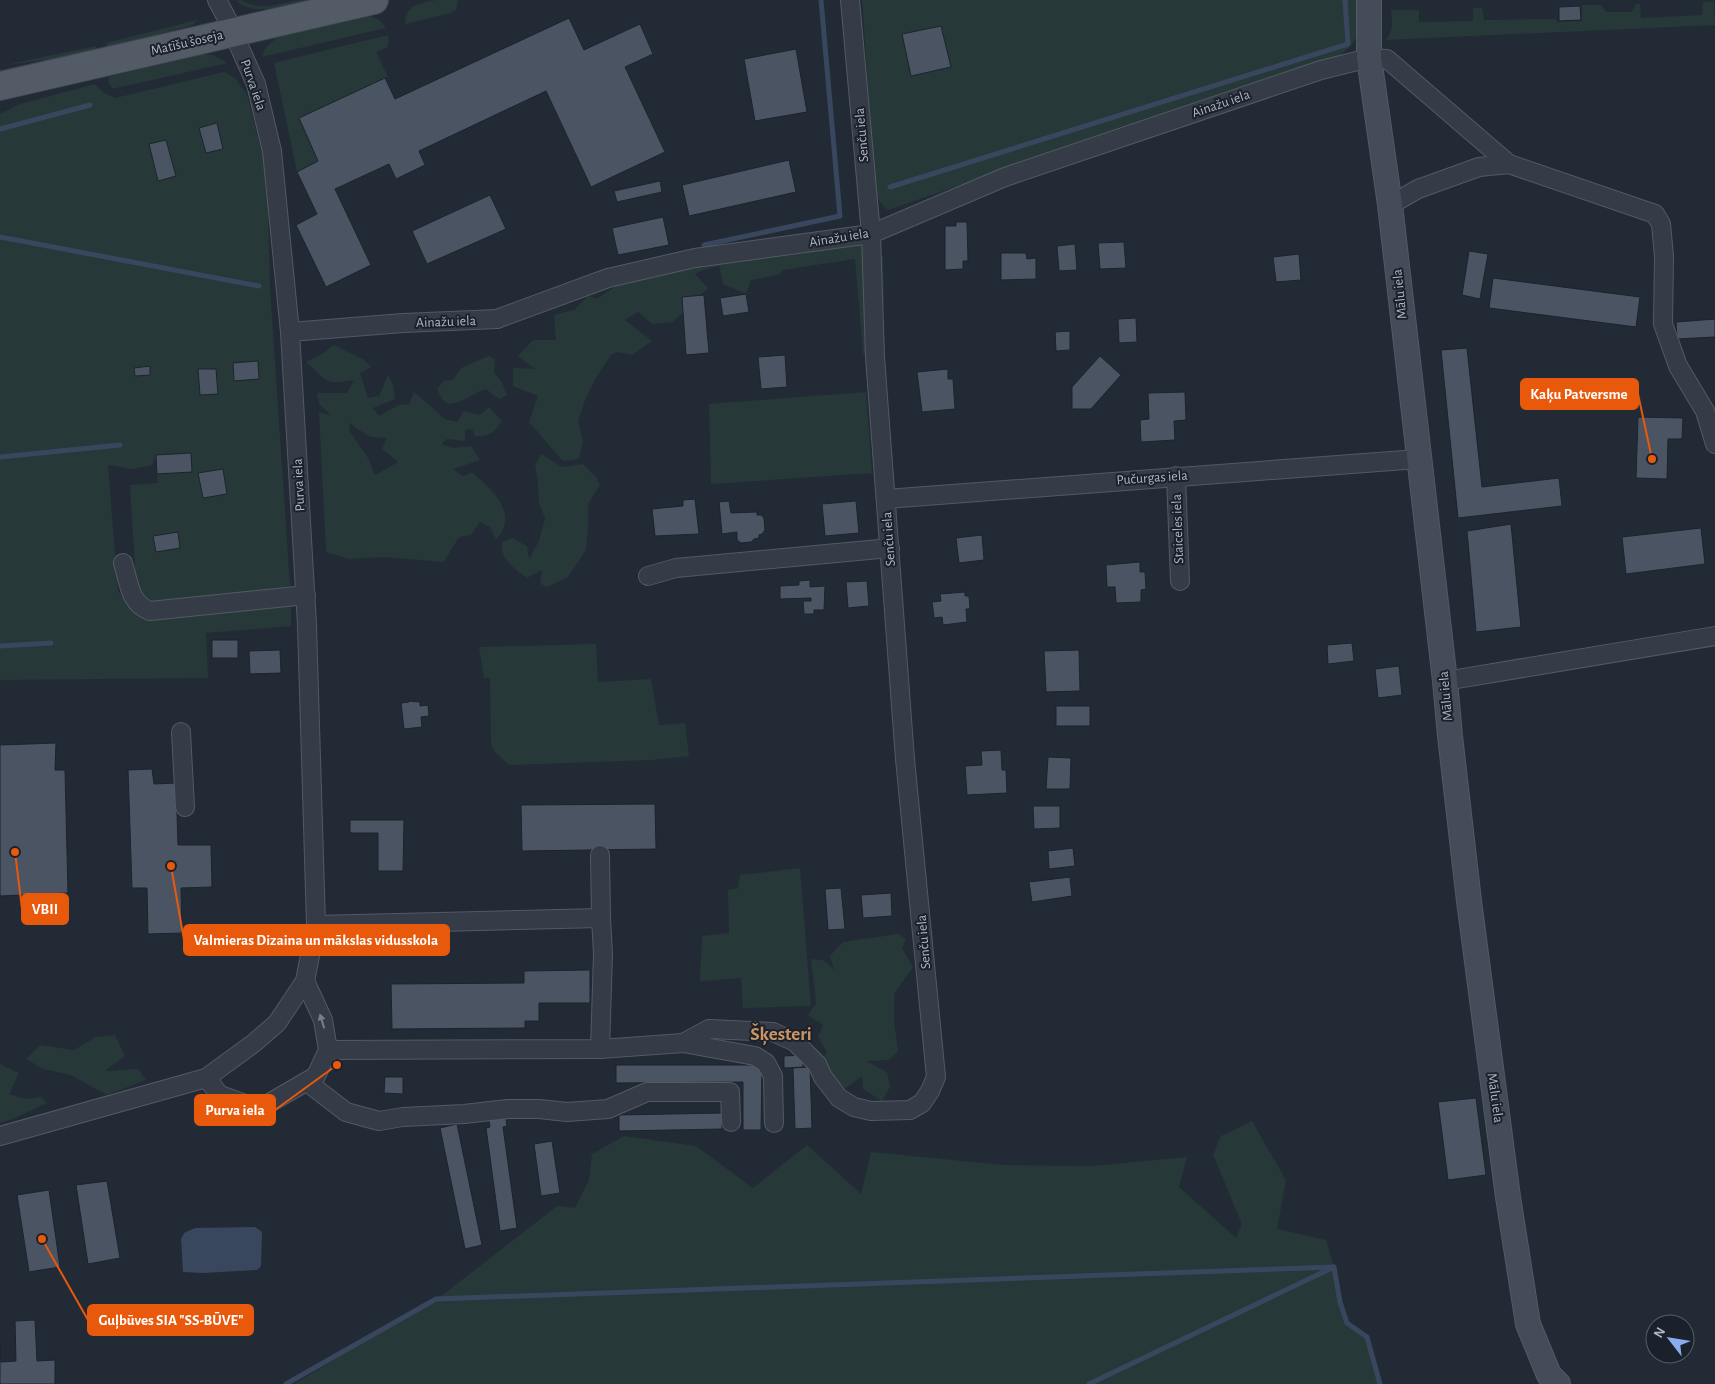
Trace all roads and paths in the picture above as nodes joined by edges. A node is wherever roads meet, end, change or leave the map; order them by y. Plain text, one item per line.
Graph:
1 (217, 0) edge
2 (374, 0) edge
3 (850, 0) edge
4 (1369, 0) edge
5 (234, 32) junction
6 (1369, 58) junction
7 (0, 86) edge
8 (1509, 164) junction
9 (1390, 206) junction
10 (871, 234) junction
11 (290, 332) junction
12 (1710, 410) edge
13 (1715, 444) edge
14 (1418, 459) junction
15 (1176, 476) junction
16 (886, 499) junction
17 (890, 548) junction
18 (123, 563) dead end
19 (648, 576) dead end
20 (1180, 580) dead end
21 (306, 595) junction
22 (1713, 637) edge
23 (1445, 680) junction
24 (181, 732) dead end
25 (185, 808) dead end
26 (600, 855) dead end
27 (602, 918) junction
28 (316, 925) junction
29 (305, 982) junction
30 (683, 1044) junction
31 (600, 1049) junction
32 (328, 1050) junction
33 (206, 1078) junction
34 (307, 1082) junction
35 (731, 1122) dead end
36 (774, 1123) dead end
37 (0, 1136) edge
38 (1558, 1384) edge

1 - 5 street, Purva iela
2 - 5 main road, Matīšu šoseja
3 - 10 street, Senču iela
4 - 6 street, Mālu iela
5 - 7 main road, Matīšu šoseja
5 - 11 street, Purva iela
6 - 8 street
6 - 9 street, Mālu iela
6 - 10 street, Ainažu iela
8 - 9 street
8 - 12 street
9 - 14 street, Mālu iela
10 - 11 street, Ainažu iela
10 - 16 street, Senču iela
11 - 21 street, Purva iela
12 - 13 street
14 - 15 street, Pučurgas iela
14 - 23 street, Mālu iela
15 - 16 street, Pučurgas iela
15 - 20 street, Staiceles iela
16 - 17 street, Senču iela
17 - 19 street
17 - 30 street, Senču iela
18 - 21 street
21 - 28 street, Purva iela
22 - 23 street
23 - 38 street, Mālu iela
24 - 25 street
26 - 27 street
27 - 28 street
27 - 31 street
28 - 29 street, Purva iela
32 -> 29 street
29 - 33 street, Purva iela
30 - 31 street
30 - 36 street
31 - 32 street
32 - 34 street
33 - 34 street
33 - 37 street, Purva iela
34 - 35 street

